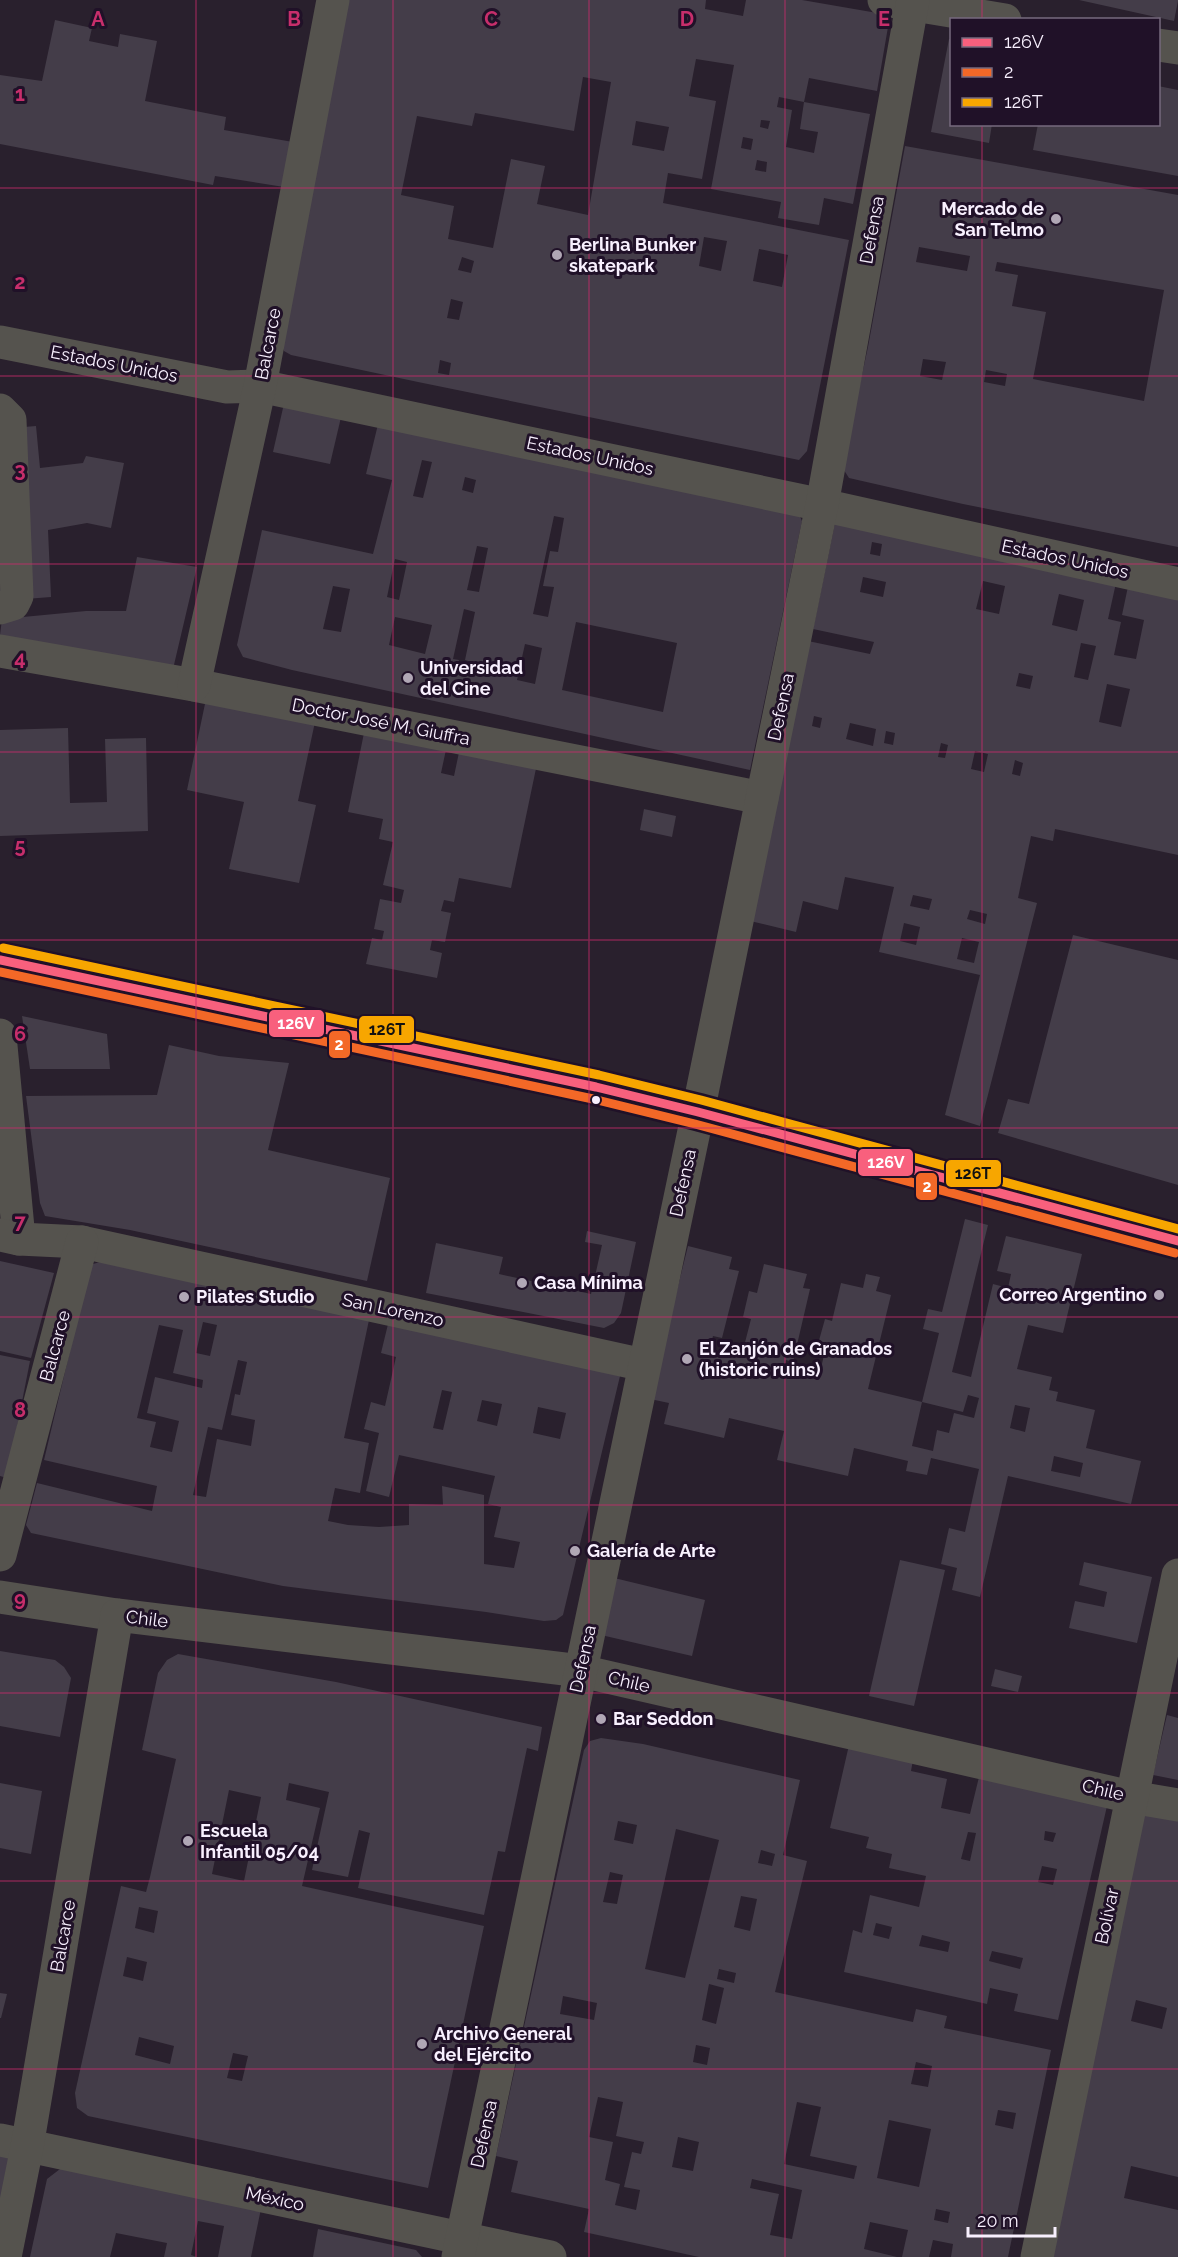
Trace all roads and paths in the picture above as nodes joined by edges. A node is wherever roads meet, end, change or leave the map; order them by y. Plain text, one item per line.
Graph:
1 (333, 0) edge
2 (903, 1) edge
3 (994, 18) edge
4 (1160, 45) edge
5 (1178, 48) edge
6 (0, 342) edge
7 (260, 386) junction
8 (0, 410) edge
9 (822, 505) junction
10 (1178, 584) edge
11 (0, 608) edge
12 (0, 651) edge
13 (194, 685) junction
14 (762, 798) junction
15 (0, 960) edge
16 (0, 1035) edge
17 (698, 1112) junction
18 (10, 1237) edge
19 (1178, 1241) edge
20 (82, 1242) junction
21 (644, 1365) junction
22 (0, 1555) edge
23 (1178, 1575) edge
24 (0, 1598) edge
25 (117, 1615) junction
26 (581, 1671) junction
27 (1131, 1797) junction
28 (1178, 1805) edge
29 (14, 2143) edge
30 (460, 2248) edge
31 (5, 2257) edge
32 (550, 2257) edge
33 (1037, 2257) edge

1 - 7 street, Balcarce
2 - 3 street
2 - 9 street, Defensa
4 - 5 street
6 - 7 street, Estados Unidos
7 - 9 street, Estados Unidos
7 - 13 street, Balcarce
8 - 11 street
9 - 10 street, Estados Unidos
9 - 14 street, Defensa
12 - 13 street, Doctor José M. Giuffra
13 - 14 street, Doctor José M. Giuffra
14 - 17 street, Defensa
15 - 17 main road
16 - 18 street
17 - 19 main road
17 - 21 street, Defensa
18 - 20 street, San Lorenzo
20 - 21 street, San Lorenzo
20 - 22 street, Balcarce
21 - 26 street, Defensa
23 - 27 street, Bolívar
24 - 25 street, Chile
25 - 26 street, Chile
25 - 29 street, Balcarce
26 - 27 street, Chile
26 - 30 street, Defensa
27 - 28 street, Chile
27 - 33 street, Bolívar
29 - 30 street, México
29 - 31 street, Balcarce
30 - 32 street, México

